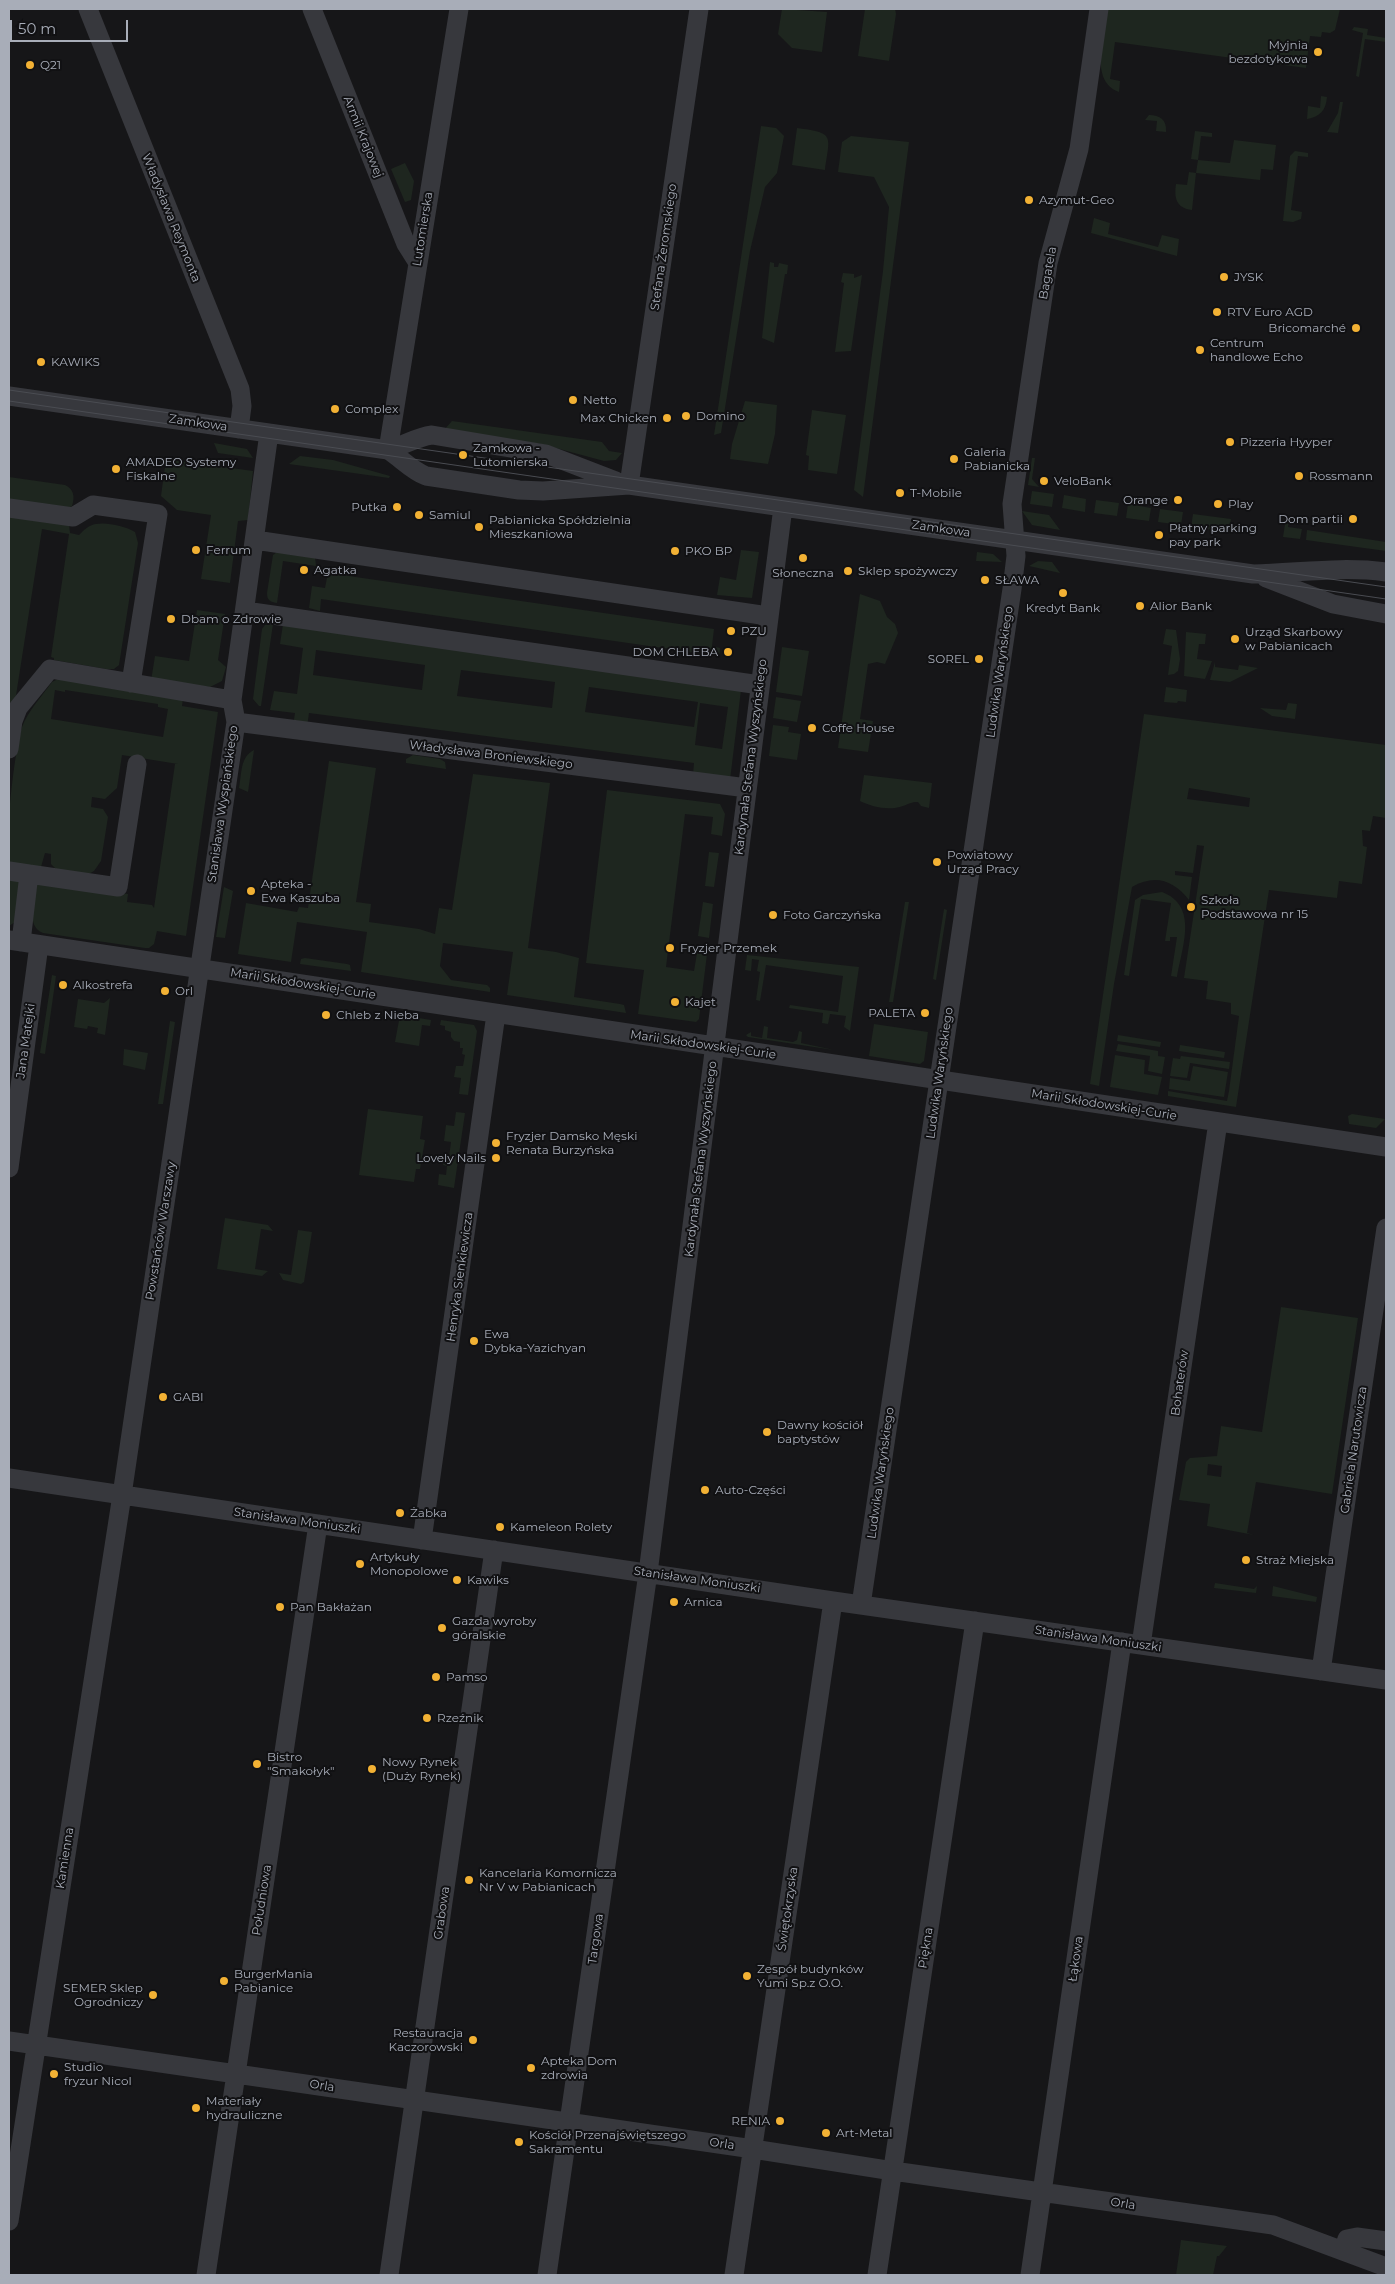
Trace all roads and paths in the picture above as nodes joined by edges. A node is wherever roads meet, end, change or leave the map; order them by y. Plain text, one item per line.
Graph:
1 (88, 9) edge
2 (312, 9) edge
3 (459, 9) edge
4 (699, 9) edge
5 (1100, 9) edge
6 (418, 263) junction
7 (9, 396) edge
8 (240, 429) junction
9 (269, 433) junction
10 (388, 450) junction
11 (629, 485) junction
12 (783, 507) junction
13 (9, 508) edge
14 (255, 540) junction
15 (1015, 540) junction
16 (1386, 572) edge
17 (1253, 574) junction
18 (245, 611) junction
19 (1386, 614) edge
20 (768, 616) junction
21 (131, 683) junction
22 (760, 685) junction
23 (232, 700) junction
24 (13, 707) edge
25 (236, 722) junction
26 (9, 750) edge
27 (137, 764) dead end
28 (747, 788) junction
29 (9, 871) edge
30 (30, 874) junction
31 (23, 942) edge
32 (199, 968) junction
33 (496, 1014) junction
34 (715, 1047) junction
35 (939, 1079) junction
36 (1218, 1122) junction
37 (1386, 1147) edge
38 (9, 1168) edge
39 (1386, 1228) edge
40 (9, 1478) edge
41 (122, 1495) junction
42 (318, 1524) junction
43 (422, 1540) junction
44 (494, 1550) junction
45 (648, 1573) junction
46 (833, 1601) junction
47 (861, 1605) junction
48 (976, 1622) junction
49 (1122, 1642) junction
50 (1140, 1644) junction
51 (1321, 1671) junction
52 (1386, 1680) edge
53 (9, 2041) edge
54 (35, 2045) junction
55 (236, 2073) junction
56 (414, 2099) junction
57 (569, 2123) junction
58 (753, 2149) junction
59 (893, 2171) junction
60 (1042, 2192) junction
61 (9, 2221) edge
62 (1386, 2241) edge
63 (1343, 2251) junction
64 (1386, 2268) edge
65 (206, 2275) edge
66 (389, 2275) edge
67 (547, 2275) edge
68 (734, 2275) edge
69 (878, 2275) edge
70 (1030, 2275) edge

1 - 8 street, Władysława Reymonta
2 - 6 street, Armii Krajowej
3 - 6 street, Lutomierska
4 - 11 street, Stefana Żeromskiego
5 - 15 street, Bagatela
6 - 10 street, Lutomierska
7 - 8 street, Zamkowa
8 - 9 street, Zamkowa
9 - 10 street, Zamkowa
9 - 14 street, Stanisława Wyspiańskiego
10 - 11 street, Zamkowa
10 - 11 street, Zamkowa
11 - 12 street, Zamkowa
12 - 15 street, Zamkowa
12 - 20 street, Kardynała Stefana Wyszyńskiego
13 - 21 street
14 - 18 street, Stanisława Wyspiańskiego
14 - 20 street
15 - 17 street, Zamkowa
15 - 35 street, Ludwika Waryńskiego
16 - 17 street, Zamkowa
17 - 19 street, Zamkowa
18 - 22 street
18 - 23 street, Stanisława Wyspiańskiego
20 - 22 street, Kardynała Stefana Wyszyńskiego
21 - 23 street
21 - 24 street
22 - 28 street, Kardynała Stefana Wyszyńskiego
23 - 25 street, Stanisława Wyspiańskiego
24 - 26 street
25 - 28 street, Władysława Broniewskiego
25 - 32 street, Stanisława Wyspiańskiego
27 - 30 street
28 - 34 street, Kardynała Stefana Wyszyńskiego
29 - 30 street
30 - 31 street
31 - 32 street, Marii Skłodowskiej-Curie
31 - 38 street, Jana Matejki
32 - 33 street, Marii Skłodowskiej-Curie
32 - 41 street, Powstańców Warszawy
33 - 34 street, Marii Skłodowskiej-Curie
33 - 43 street, Henryka Sienkiewicza
34 - 35 street, Marii Skłodowskiej-Curie
34 - 45 street, Kardynała Stefana Wyszyńskiego
35 - 36 street, Marii Skłodowskiej-Curie
35 - 47 street, Ludwika Waryńskiego
36 - 37 street, Marii Skłodowskiej-Curie
36 - 50 street, Bohaterów
39 - 51 street, Gabriela Narutowicza
40 - 41 street, Stanisława Moniuszki
41 - 42 street, Stanisława Moniuszki
41 - 54 street, Kamienna
42 - 43 street, Stanisława Moniuszki
42 - 55 street, Południowa
43 - 44 street, Stanisława Moniuszki
44 - 45 street, Stanisława Moniuszki
44 - 56 street, Grabowa
45 - 46 street, Stanisława Moniuszki
45 - 57 street, Targowa
46 - 47 street, Stanisława Moniuszki
46 - 58 street, Świętokrzyska
47 - 48 street, Stanisława Moniuszki
48 - 49 street, Stanisława Moniuszki
48 - 59 street, Piękna
49 - 50 street, Stanisława Moniuszki
49 - 60 street, Łąkowa
50 - 51 street, Stanisława Moniuszki
51 - 52 street, Stanisława Moniuszki
53 - 54 street, Orla
54 - 55 street, Orla
54 - 61 street, Kamienna
55 - 56 street, Orla
55 - 65 street, Południowa
56 - 57 street, Orla
56 - 66 street, Grabowa
57 - 58 street, Orla
57 - 67 street, Targowa
58 - 59 street, Orla
58 - 68 street, Świętokrzyska
59 - 60 street, Orla
59 - 69 street, Piękna
60 - 63 street, Orla
60 - 70 street, Łąkowa
62 - 63 street
63 - 64 street, Orla

